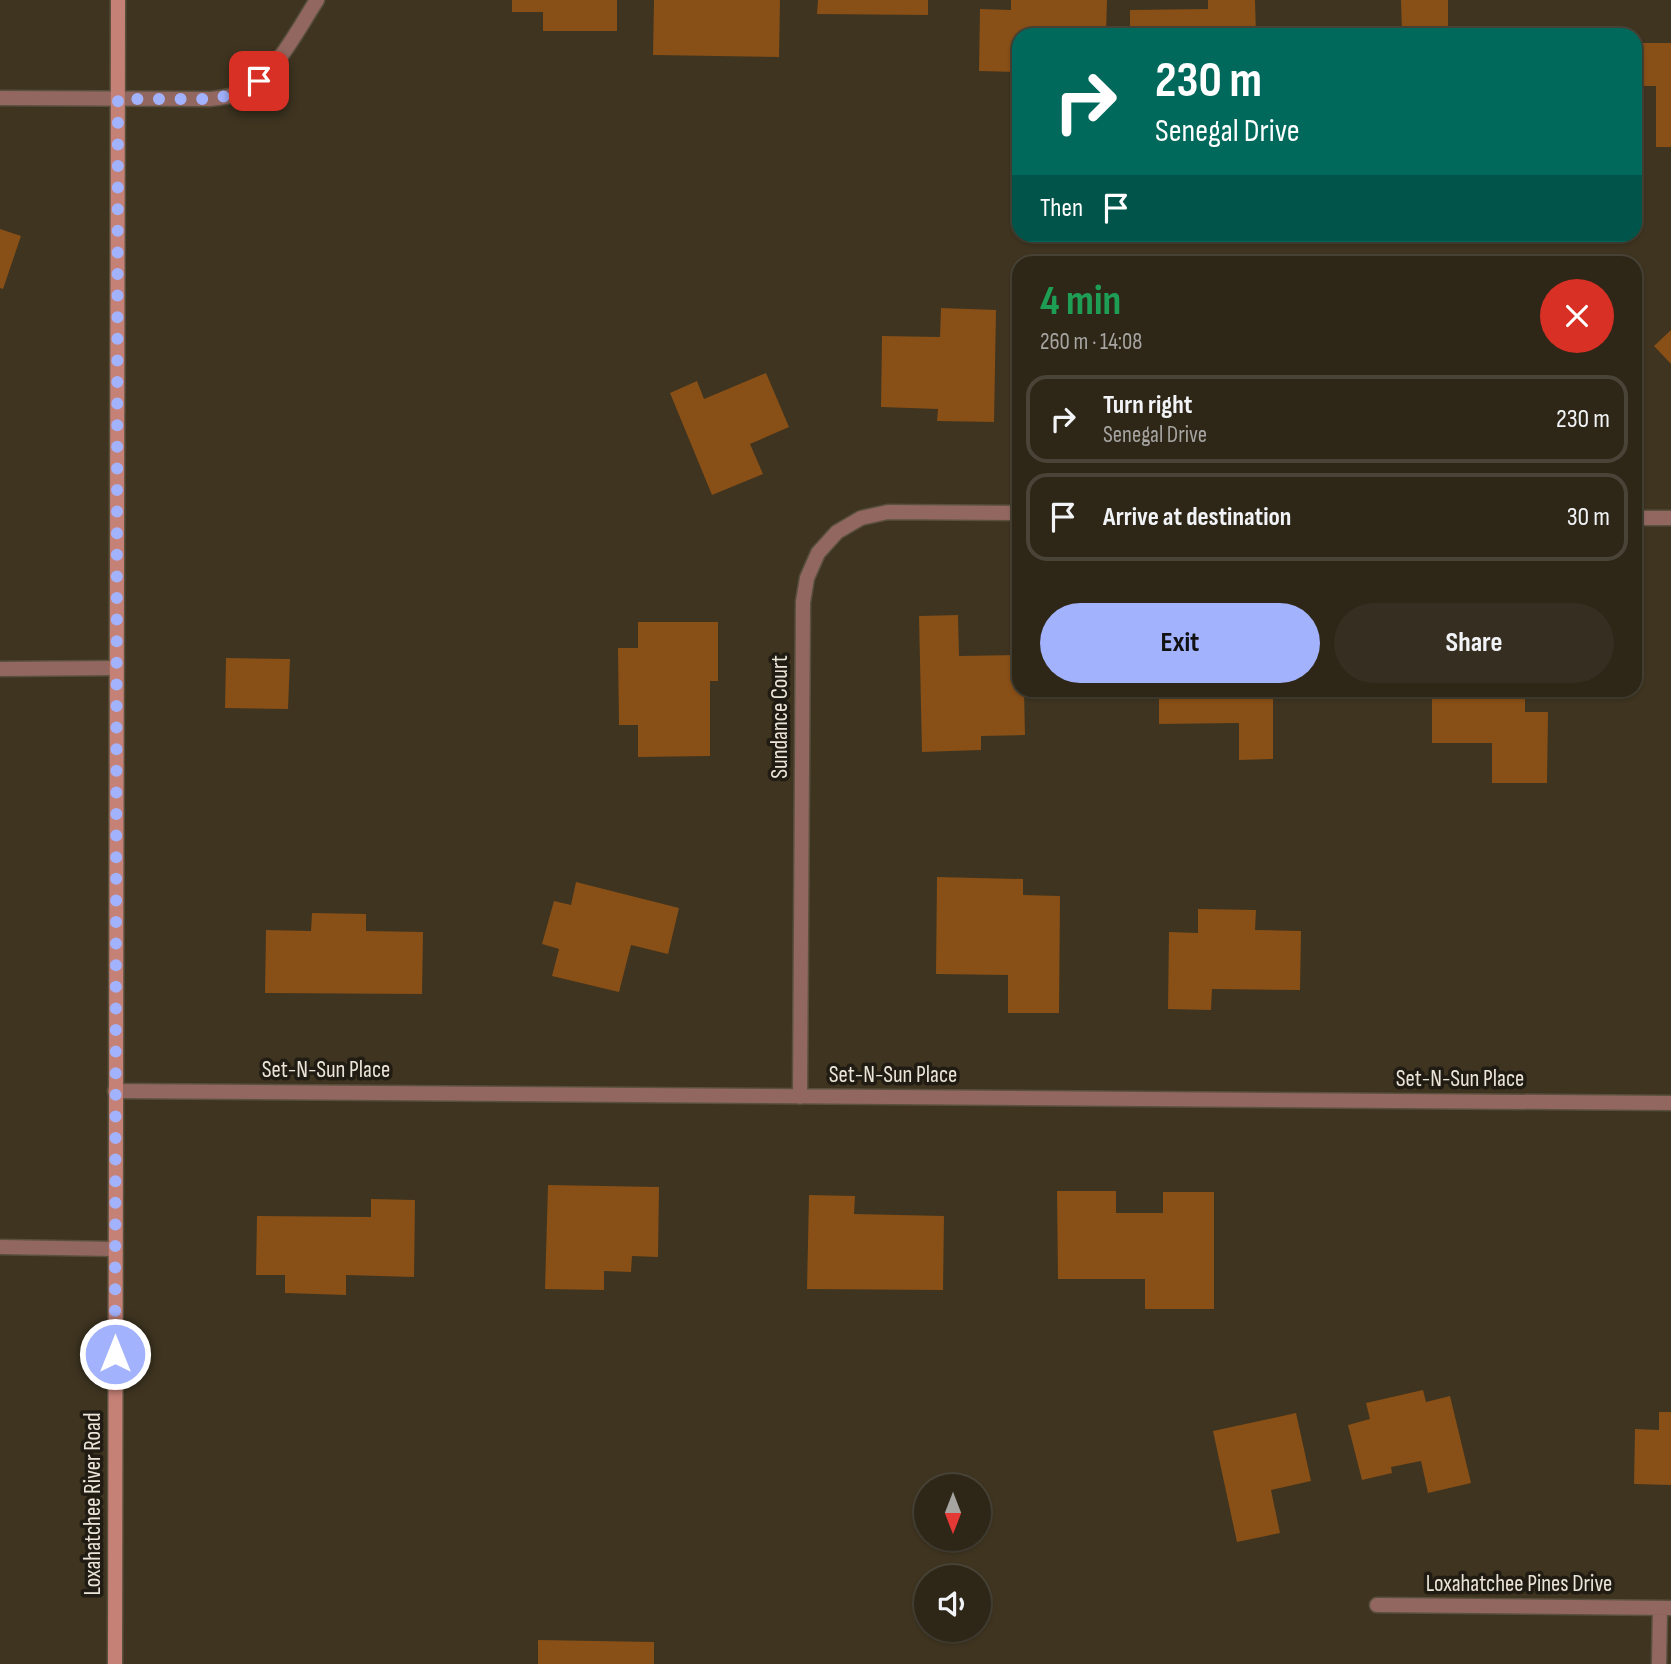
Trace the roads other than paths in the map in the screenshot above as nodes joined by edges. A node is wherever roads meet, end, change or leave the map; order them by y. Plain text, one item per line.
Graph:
1 (118, 0) edge
2 (317, 0) edge
3 (0, 98) edge
4 (118, 99) junction
5 (1012, 513) edge
6 (1642, 518) edge
7 (1671, 518) edge
8 (116, 668) junction
9 (0, 669) edge
10 (115, 1091) junction
11 (800, 1097) junction
12 (1671, 1103) edge
13 (0, 1247) edge
14 (115, 1249) junction
15 (1377, 1605) dead end
16 (1665, 1608) edge
17 (115, 1664) edge
18 (1659, 1664) edge

1 - 4 street, Loxahatchee River Road
2 - 4 street
3 - 4 street
4 - 8 street, Loxahatchee River Road
5 - 11 street, Sundance Court
6 - 7 street
8 - 9 street
8 - 10 street, Loxahatchee River Road
10 - 11 street, Set-N-Sun Place
10 - 14 street, Loxahatchee River Road
11 - 12 street, Set-N-Sun Place
13 - 14 street
14 - 17 street, Loxahatchee River Road
15 - 16 street, Loxahatchee Pines Drive
16 - 18 street, Loxahatchee Pines Drive

